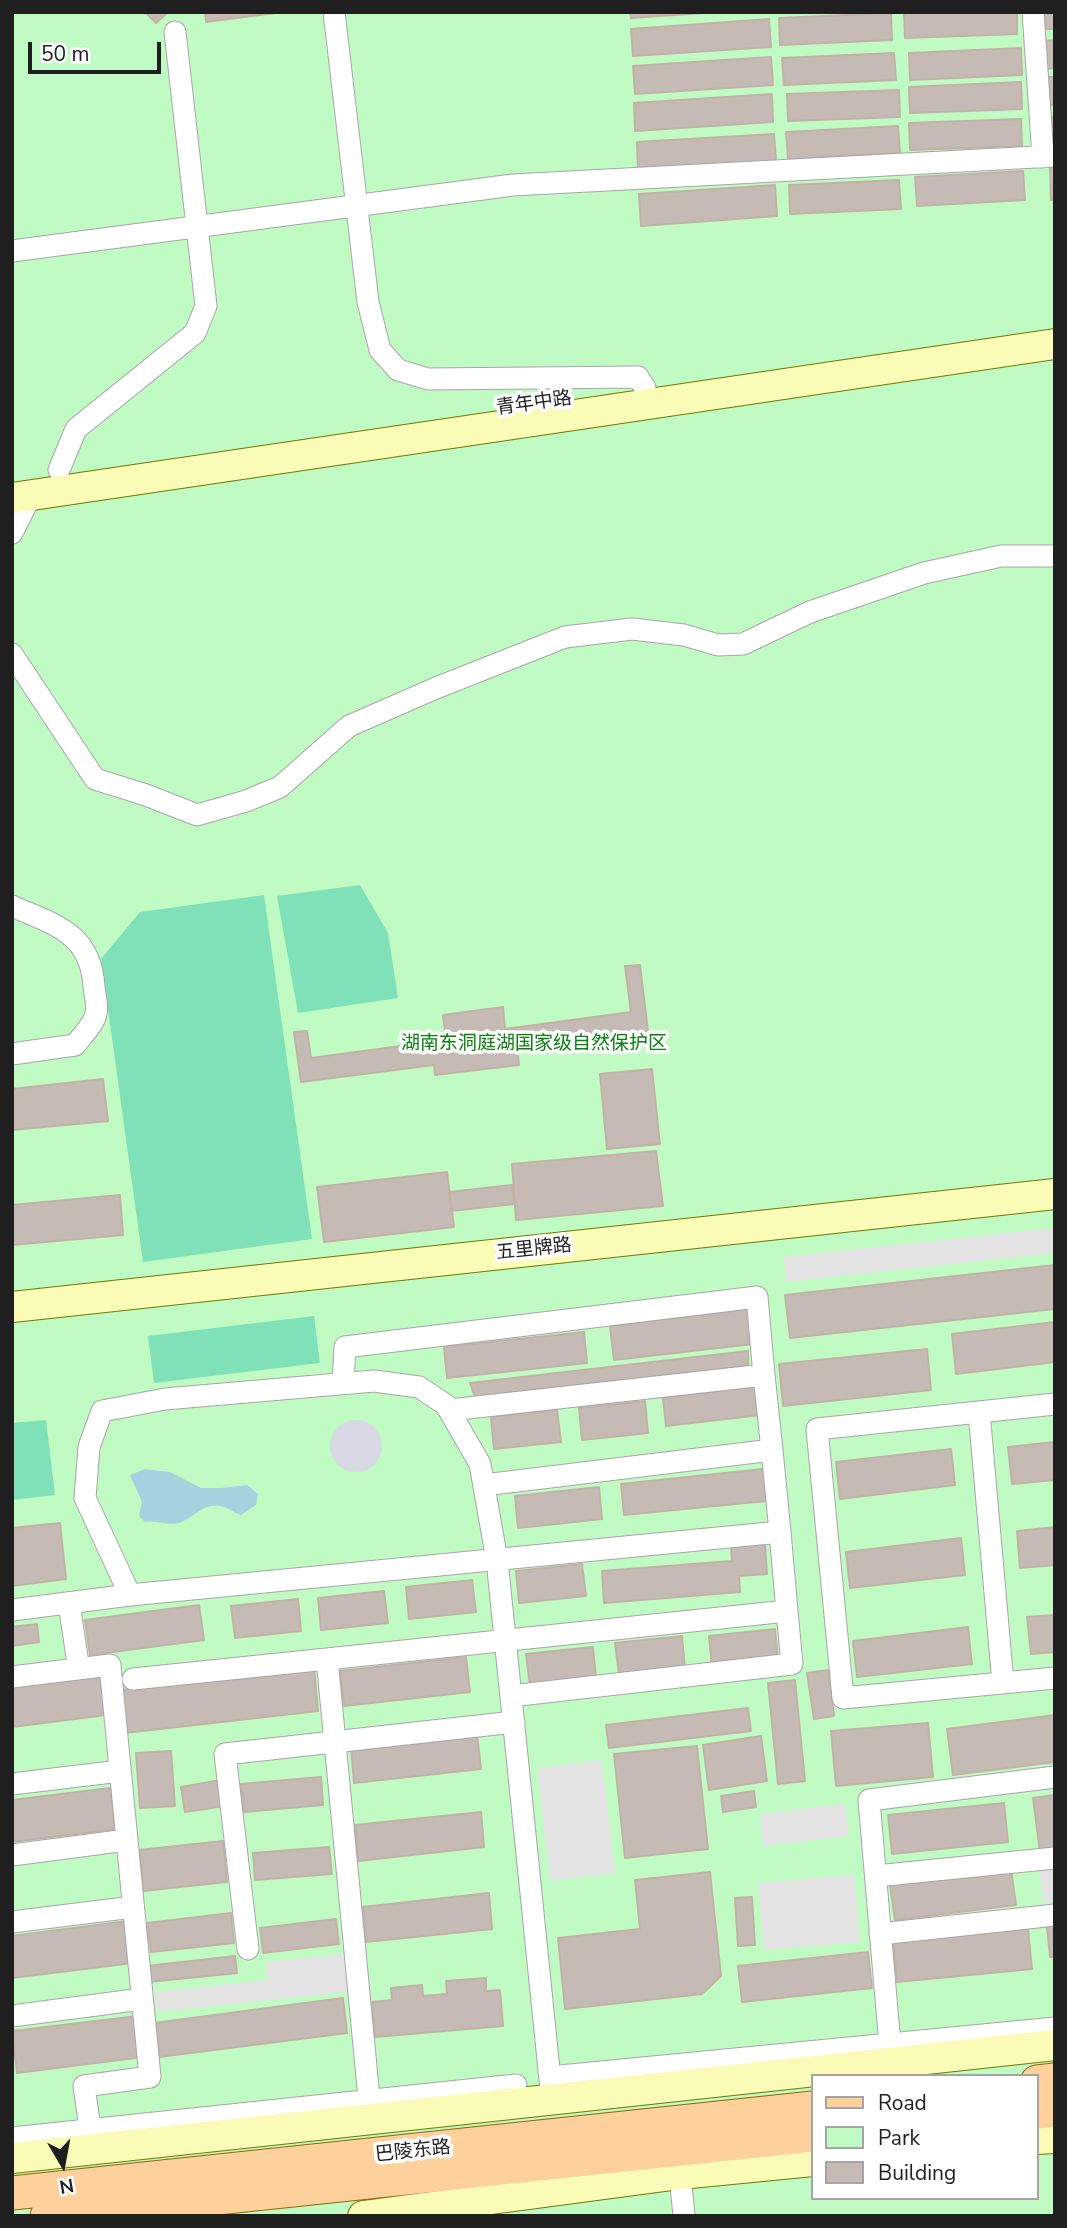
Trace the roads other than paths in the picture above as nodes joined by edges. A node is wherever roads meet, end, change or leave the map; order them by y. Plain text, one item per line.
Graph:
1 (334, 12) edge
2 (1033, 12) edge
3 (175, 32) dead end
4 (1049, 157) edge
5 (12, 251) edge
6 (1055, 331) edge
7 (1055, 344) edge
8 (645, 388) junction
9 (59, 470) junction
10 (18, 490) edge
11 (12, 533) edge
12 (1055, 556) edge
13 (12, 654) edge
14 (12, 906) edge
15 (12, 1054) edge
16 (1055, 1194) edge
17 (1055, 1209) edge
18 (12, 1307) edge
19 (12, 1321) edge
20 (764, 1376) junction
21 (343, 1383) junction
22 (1055, 1404) edge
23 (450, 1410) junction
24 (979, 1412) junction
25 (772, 1450) junction
26 (484, 1485) junction
27 (780, 1532) junction
28 (497, 1560) junction
29 (130, 1595) junction
30 (69, 1603) junction
31 (12, 1610) edge
32 (787, 1611) junction
33 (506, 1640) junction
34 (77, 1657) dead end
35 (327, 1658) junction
36 (12, 1677) edge
37 (1055, 1678) edge
38 (133, 1679) dead end
39 (1003, 1683) junction
40 (512, 1696) junction
41 (514, 1722) junction
42 (335, 1742) junction
43 (120, 1771) junction
44 (1055, 1777) edge
45 (12, 1784) edge
46 (127, 1840) junction
47 (12, 1855) edge
48 (1055, 1858) edge
49 (876, 1876) junction
50 (133, 1907) junction
51 (1055, 1915) edge
52 (12, 1922) edge
53 (880, 1934) junction
54 (248, 1949) dead end
55 (142, 1999) junction
56 (12, 2016) edge
57 (1055, 2028) edge
58 (1055, 2045) edge
59 (891, 2054) junction
60 (516, 2085) dead end
61 (551, 2088) junction
62 (811, 2108) edge
63 (371, 2119) junction
64 (811, 2136) edge
65 (12, 2138) edge
66 (93, 2149) junction
67 (12, 2158) edge
68 (811, 2161) edge
69 (680, 2175) junction
70 (12, 2193) edge
71 (47, 2216) edge
72 (363, 2216) edge
73 (684, 2216) edge

1 - 8 street
2 - 4 street
3 - 9 street
4 - 5 street
6 - 8 main road, 青年中路
7 - 10 main road
8 - 9 main road, 青年中路
9 - 10 main road, 青年中路
10 - 11 street
12 - 13 street
14 - 15 street
16 - 18 main road, 五里牌路
17 - 19 main road, 五里牌路
20 - 21 street
20 - 23 street
20 - 25 street
21 - 23 street
21 - 29 street
22 - 24 street
23 - 26 street
24 - 39 street
24 - 39 street
25 - 26 street
25 - 27 street
26 - 28 street
27 - 28 street
27 - 32 street
28 - 29 street
28 - 33 street
29 - 30 street
30 - 31 street
30 - 34 street
32 - 33 street
32 - 40 street
33 - 35 street
33 - 40 street
35 - 38 street
35 - 42 street
36 - 43 street
37 - 39 street
40 - 41 street
41 - 42 street
41 - 61 street
42 - 54 street
42 - 63 street
43 - 45 street
43 - 46 street
44 - 49 street
46 - 47 street
46 - 50 street
48 - 49 street
49 - 53 street
50 - 52 street
50 - 55 street
51 - 53 street
53 - 59 street
55 - 56 street
55 - 66 street
57 - 59 street
58 - 59 main road
59 - 61 main road
60 - 65 street
61 - 63 main road
62 - 70 main road, 巴陵东路
63 - 66 main road
64 - 71 main road, 巴陵东路
66 - 67 main road
68 - 69 main road
69 - 72 main road
69 - 73 street

